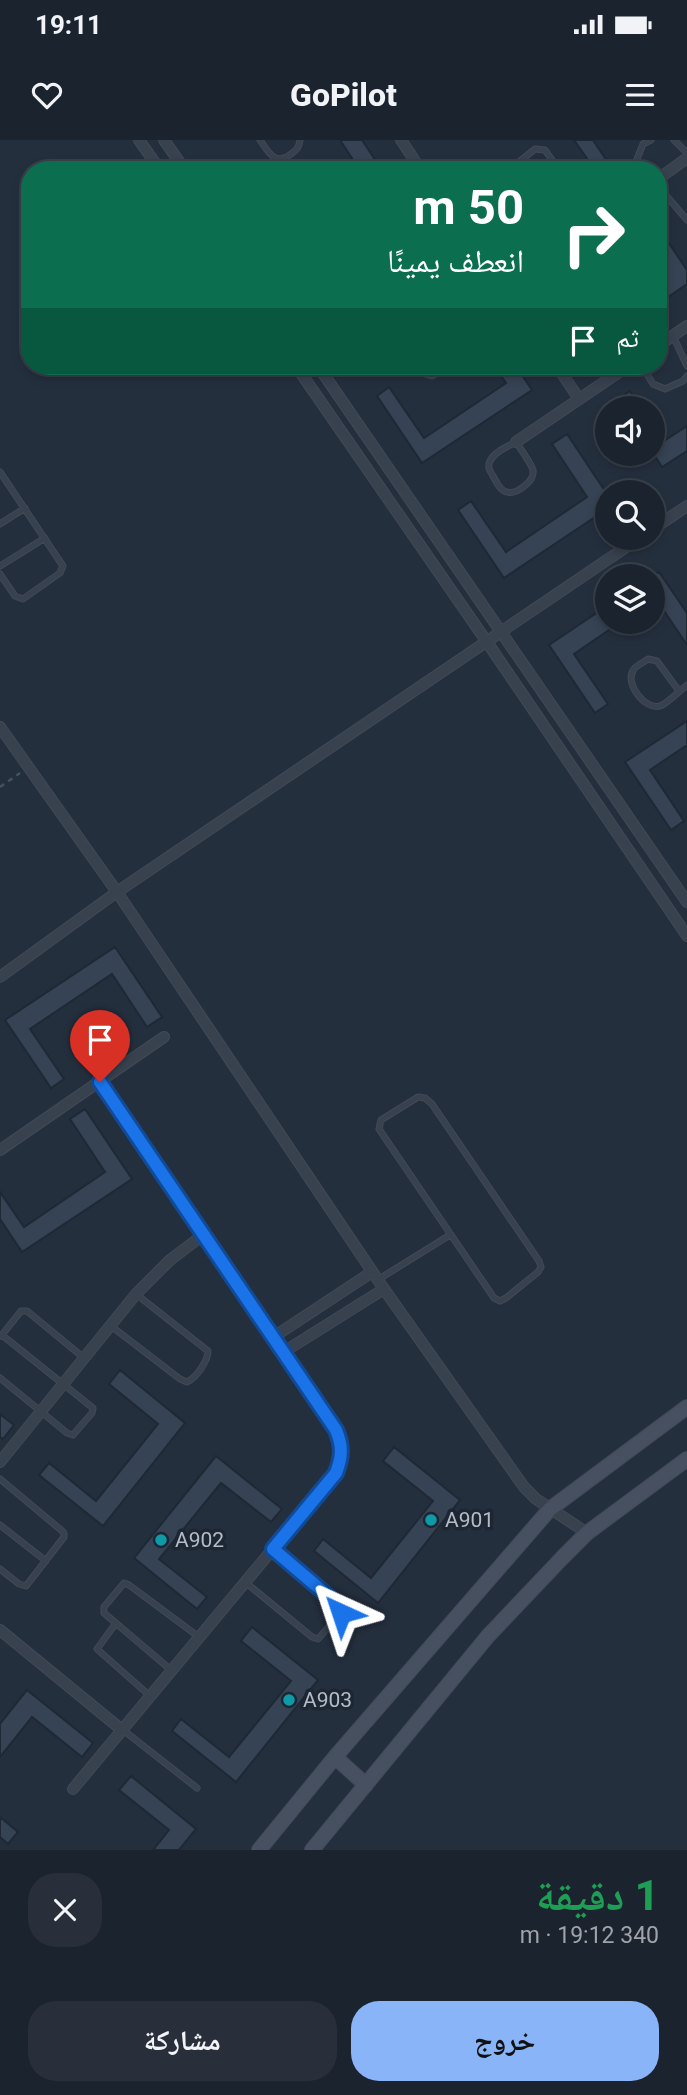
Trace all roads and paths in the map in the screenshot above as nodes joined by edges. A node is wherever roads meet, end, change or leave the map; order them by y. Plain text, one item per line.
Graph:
1 (139, 140) edge
2 (164, 140) edge
3 (260, 140) edge
4 (300, 140) edge
5 (401, 140) edge
6 (651, 140) edge
7 (674, 140) edge
8 (687, 153) edge
9 (687, 158) edge
10 (154, 161) edge
11 (179, 161) edge
12 (415, 161) edge
13 (521, 161) edge
14 (552, 161) edge
15 (638, 161) edge
16 (667, 172) edge
17 (667, 197) edge
18 (687, 220) edge
19 (687, 326) edge
20 (673, 335) junction
21 (667, 339) edge
22 (687, 366) edge
23 (302, 375) edge
24 (324, 375) edge
25 (563, 375) edge
26 (615, 375) edge
27 (648, 375) edge
28 (687, 376) edge
29 (579, 399) junction
30 (516, 442) junction
31 (0, 471) edge
32 (3, 482) edge
33 (687, 506) edge
34 (24, 508) junction
35 (665, 521) edge
36 (0, 524) edge
37 (45, 538) junction
38 (622, 550) edge
39 (0, 566) edge
40 (0, 574) edge
41 (501, 632) junction
42 (487, 642) junction
43 (687, 685) edge
44 (679, 691) junction
45 (0, 727) edge
46 (29, 768) junction
47 (0, 787) edge
48 (117, 892) junction
49 (687, 902) edge
50 (687, 936) edge
51 (0, 977) edge
52 (164, 1037) dead end
53 (100, 1082) junction
54 (0, 1150) edge
55 (203, 1235) junction
56 (450, 1235) junction
57 (378, 1280) junction
58 (136, 1294) junction
59 (111, 1326) junction
60 (1, 1336) edge
61 (272, 1338) junction
62 (282, 1353) junction
63 (84, 1359) junction
64 (0, 1378) edge
65 (63, 1384) junction
66 (687, 1407) edge
67 (41, 1412) junction
68 (687, 1459) edge
69 (0, 1462) edge
70 (0, 1479) edge
71 (550, 1509) junction
72 (0, 1525) edge
73 (587, 1533) junction
74 (273, 1549) junction
75 (46, 1561) junction
76 (0, 1569) edge
77 (245, 1582) junction
78 (116, 1623) junction
79 (0, 1630) edge
80 (199, 1637) junction
81 (172, 1670) junction
82 (150, 1696) junction
83 (122, 1730) junction
84 (335, 1757) junction
85 (366, 1785) junction
86 (197, 1788) dead end
87 (73, 1789) dead end
88 (259, 1850) edge
89 (312, 1850) edge

1 - 10 street
2 - 11 street
3 - 4 lane
5 - 12 street
6 - 15 lane
7 - 8 lane
9 - 16 street
13 - 14 lane
17 - 18 lane
19 - 20 street
20 - 21 street
20 - 22 lane
23 - 42 street
24 - 41 street
25 - 29 street
26 - 29 street
27 - 28 lane
29 - 30 street
30 - 30 lane
31 - 32 lane
32 - 34 lane
33 - 35 street
34 - 36 lane
34 - 37 lane
37 - 39 lane
37 - 40 lane
38 - 41 street
41 - 42 street
41 - 49 street
42 - 48 street
42 - 50 street
43 - 44 lane
44 - 44 lane
45 - 46 street
46 - 47 path
46 - 48 street
48 - 51 street
48 - 57 street
52 - 53 street
53 - 54 street
53 - 55 street
55 - 58 street
55 - 61 street
56 - 56 lane
56 - 57 lane
57 - 61 street
57 - 62 street
57 - 71 street
58 - 59 street
58 - 59 lane
59 - 63 street
60 - 63 lane
60 - 65 lane
61 - 62 street
62 - 74 street
63 - 65 street
64 - 67 lane
65 - 67 street
65 - 67 lane
66 - 71 street
67 - 69 street
68 - 73 street
70 - 75 lane
71 - 73 street
71 - 84 street
72 - 75 lane
73 - 85 street
74 - 77 street
74 - 77 lane
75 - 76 lane
77 - 80 street
78 - 80 lane
78 - 81 lane
78 - 82 lane
79 - 83 street
80 - 81 street
81 - 82 street
82 - 83 street
83 - 86 lane
83 - 87 street
84 - 85 street
84 - 88 street
85 - 89 street

